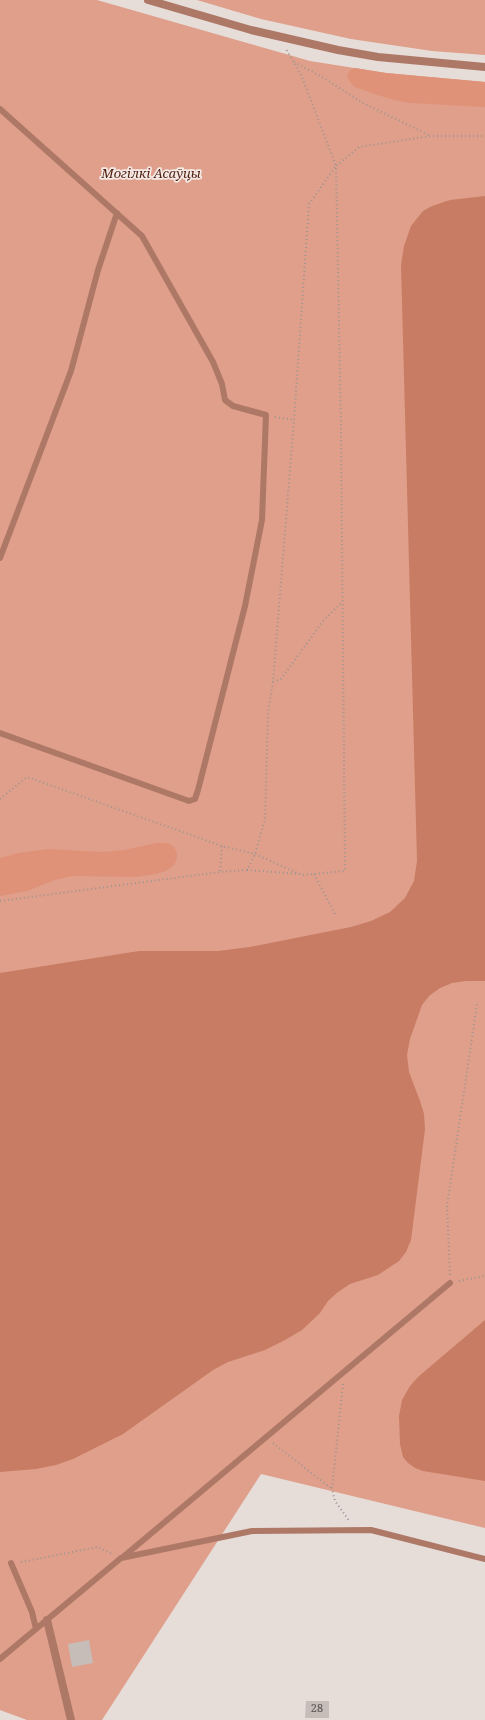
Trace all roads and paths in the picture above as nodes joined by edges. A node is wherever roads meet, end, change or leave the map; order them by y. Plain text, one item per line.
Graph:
1 (148, 0) edge
2 (279, 37) junction
3 (293, 61) junction
4 (485, 67) edge
5 (0, 109) edge
6 (430, 136) junction
7 (485, 136) edge
8 (336, 166) junction
9 (309, 204) dead end
10 (117, 213) junction
11 (266, 415) junction
12 (294, 420) dead end
13 (0, 558) edge
14 (342, 602) junction
15 (274, 682) dead end
16 (0, 733) edge
17 (0, 799) edge
18 (222, 846) junction
19 (247, 870) dead end
20 (220, 872) dead end
21 (314, 874) junction
22 (302, 875) junction
23 (336, 916) dead end
24 (477, 1004) dead end
25 (485, 1276) edge
26 (450, 1283) junction
27 (345, 1371) junction
28 (266, 1438) junction
29 (332, 1489) junction
30 (356, 1530) junction
31 (121, 1558) junction
32 (485, 1559) edge
33 (12, 1563) joint
34 (47, 1620) junction
35 (36, 1629) junction
36 (0, 1659) edge
37 (71, 1720) edge

1 - 2 street
2 - 3 path
2 - 4 street
3 - 6 path
3 - 8 path
5 - 10 lane
6 - 7 path
6 - 8 path
8 - 9 path
8 - 14 path
10 - 11 lane
10 - 13 lane
11 - 12 path
11 - 16 lane
14 - 15 path
14 - 21 path
17 - 18 path
18 - 20 path
18 - 22 path
19 - 22 path
21 - 22 path
21 - 23 path
24 - 26 path
25 - 26 path
26 - 27 lane
27 - 28 lane
27 - 29 path
28 - 29 path
28 - 31 lane
29 - 30 path
30 - 31 lane
30 - 32 lane
31 - 33 path
31 - 34 lane
33 - 35 lane
34 - 35 lane
34 - 37 street
35 - 36 lane

